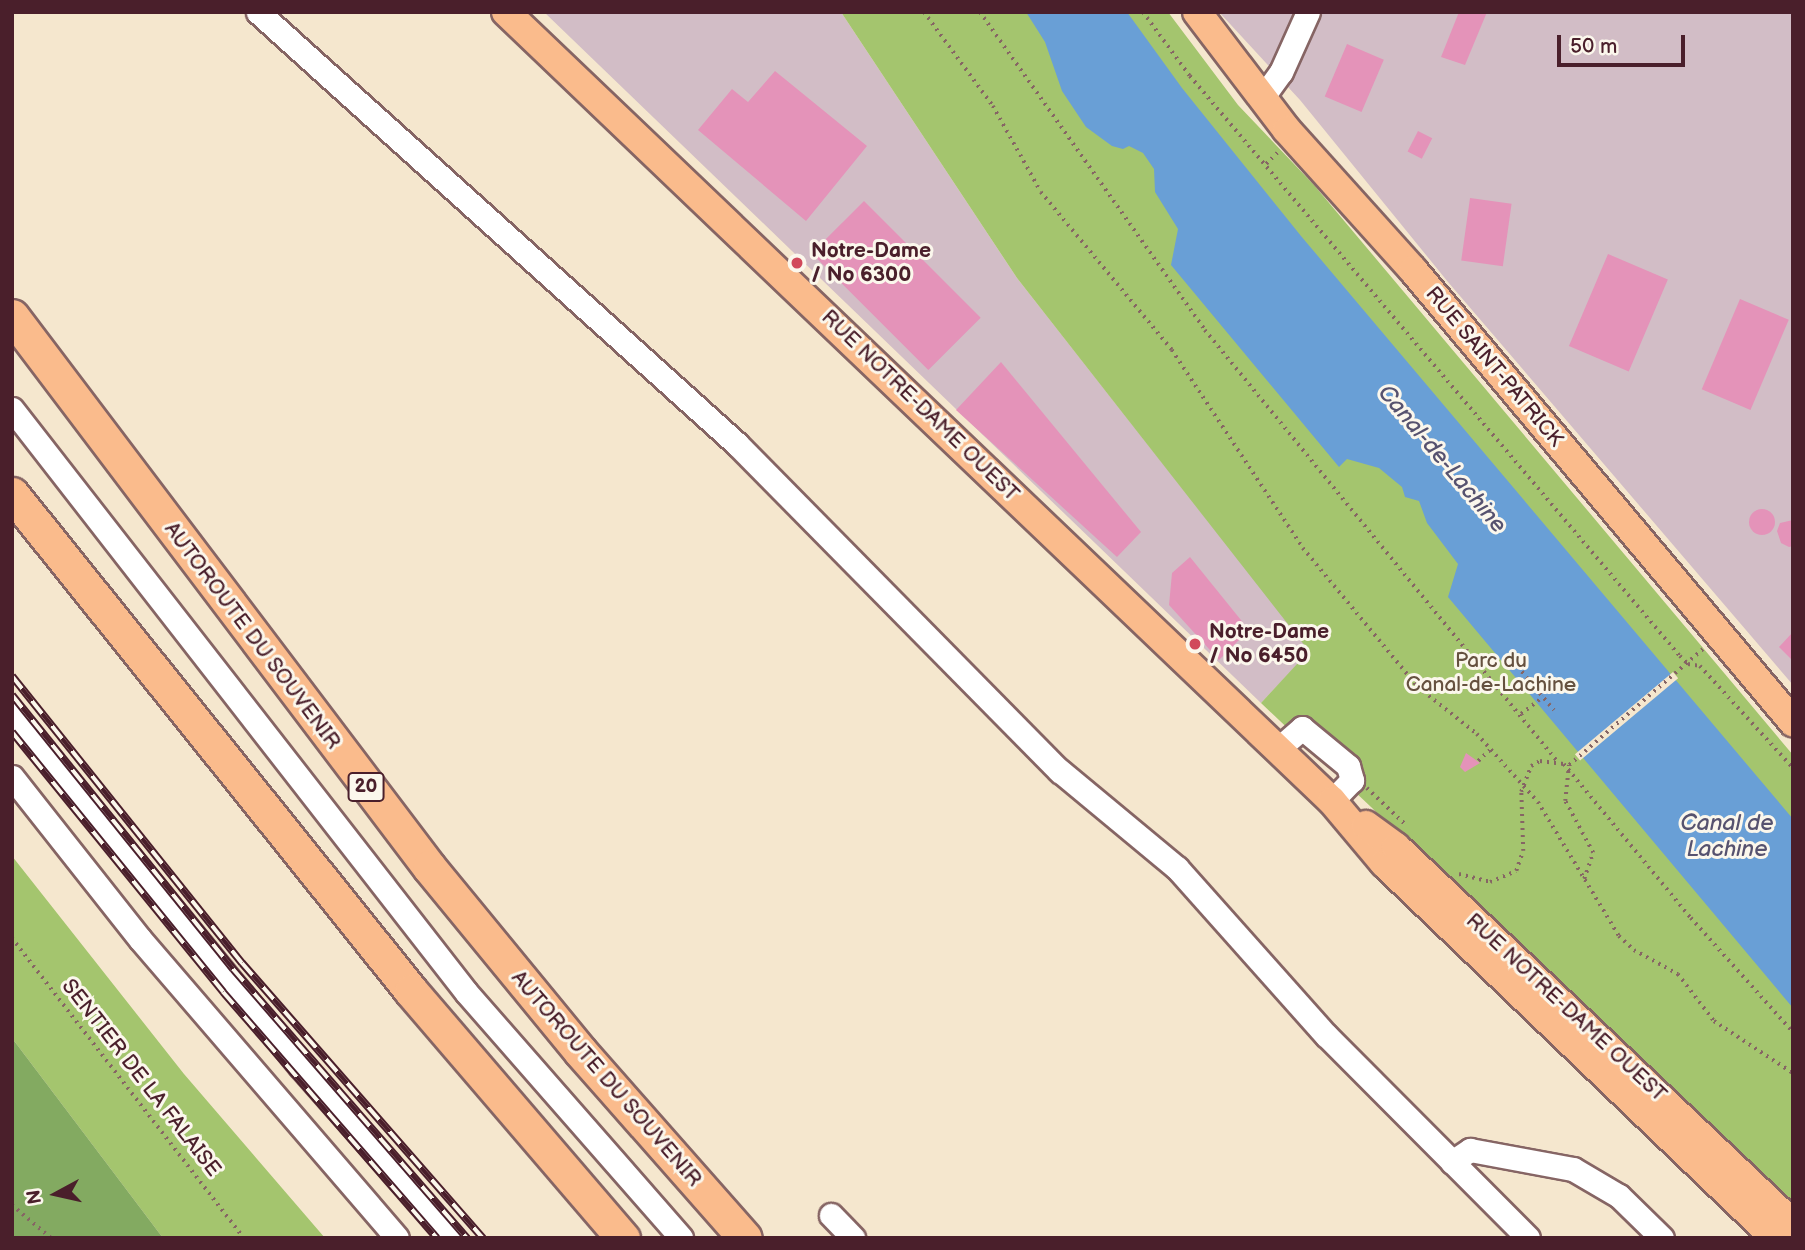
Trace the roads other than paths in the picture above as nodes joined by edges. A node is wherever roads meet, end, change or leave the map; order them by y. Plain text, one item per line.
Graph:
1 (258, 12) edge
2 (506, 12) edge
3 (1197, 12) edge
4 (1308, 12) edge
5 (1262, 98) junction
6 (12, 316) edge
7 (12, 410) edge
8 (12, 494) edge
9 (12, 714) edge
10 (1793, 722) edge
11 (12, 777) edge
12 (1332, 801) junction
13 (1452, 1162) junction
14 (831, 1215) dead end
15 (1793, 1224) edge
16 (397, 1238) edge
17 (452, 1238) edge
18 (623, 1238) edge
19 (681, 1238) edge
20 (746, 1238) edge
21 (853, 1238) edge
22 (1528, 1238) edge
23 (1662, 1238) edge
24 (1775, 1238) edge

1 - 13 street
2 - 12 main road, RUE NOTRE-DAME OUEST
3 - 5 main road, RUE SAINT-PATRICK
4 - 5 street
5 - 10 main road, RUE SAINT-PATRICK
6 - 20 highway, AUTOROUTE DU SOUVENIR / 20
7 - 19 street
8 - 18 highway
9 - 17 street
11 - 16 street
12 - 15 main road, RUE NOTRE-DAME OUEST
12 - 24 main road, RUE NOTRE-DAME OUEST
13 - 22 street
13 - 23 street
14 - 21 street

